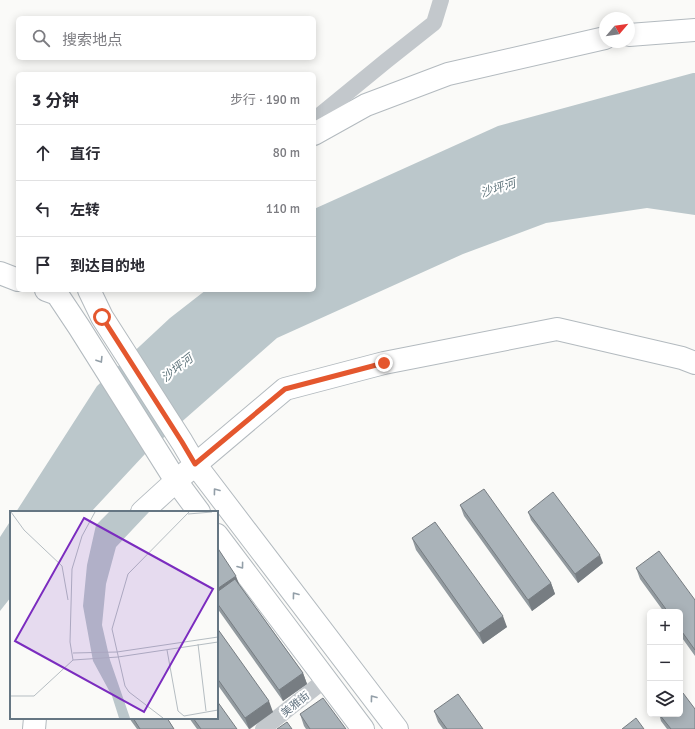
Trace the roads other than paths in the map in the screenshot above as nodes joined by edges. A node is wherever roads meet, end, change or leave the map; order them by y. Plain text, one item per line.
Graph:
1 (441, 0) edge
2 (695, 30) edge
3 (635, 35) edge
4 (599, 39) edge
5 (316, 118) edge
6 (316, 133) edge
7 (0, 273) edge
8 (16, 279) edge
9 (56, 292) edge
10 (90, 292) edge
11 (695, 363) edge
12 (195, 464) junction
13 (170, 472) junction
14 (143, 511) edge
15 (198, 511) edge
16 (218, 536) edge
17 (326, 679) junction
18 (35, 719) edge
19 (34, 729) edge
20 (263, 729) edge
21 (363, 729) edge
22 (397, 729) edge

1 - 5 street
2 - 3 street
4 - 6 street
7 - 8 street
9 -> 13 street
10 - 12 street
11 - 12 street
12 - 13 street
22 -> 12 street
13 - 14 street
13 - 15 street
16 -> 17 street
17 - 20 street, 美雅街
17 - 21 street
18 - 19 street

